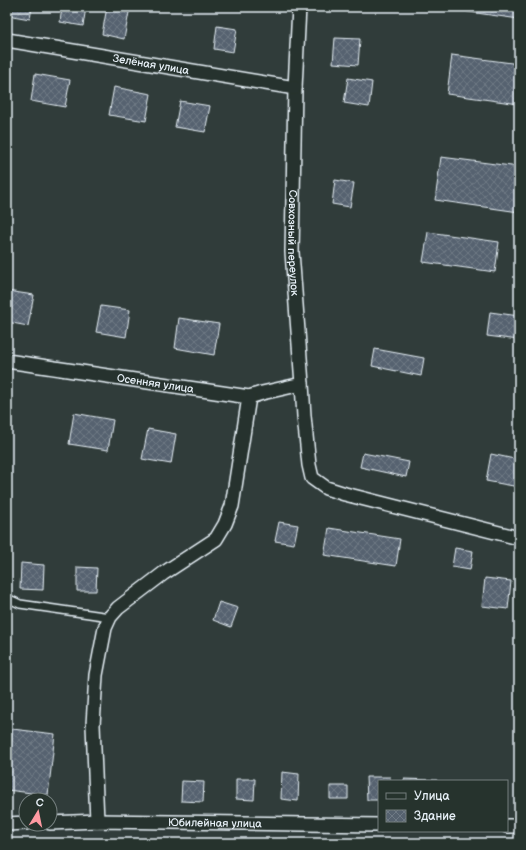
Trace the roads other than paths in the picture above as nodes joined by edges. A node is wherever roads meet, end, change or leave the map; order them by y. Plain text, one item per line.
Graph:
1 (299, 7) edge
2 (7, 40) edge
3 (295, 88) junction
4 (7, 361) edge
5 (302, 384) junction
6 (249, 397) junction
7 (519, 538) edge
8 (7, 598) edge
9 (110, 617) junction
10 (97, 821) junction
11 (18, 823) edge
12 (58, 823) edge
13 (7, 824) edge
14 (378, 825) edge
15 (508, 826) edge
16 (519, 826) edge

1 - 3 street, Совхозный переулок
2 - 3 street, Зелёная улица
3 - 5 street, Совхозный переулок
4 - 6 street, Осенняя улица
5 - 6 street, Осенняя улица
5 - 7 street, Совхозный переулок
6 - 9 street
8 - 9 lane
9 - 10 street
10 - 12 street, Юбилейная улица
10 - 14 street, Юбилейная улица
11 - 13 street
15 - 16 street

